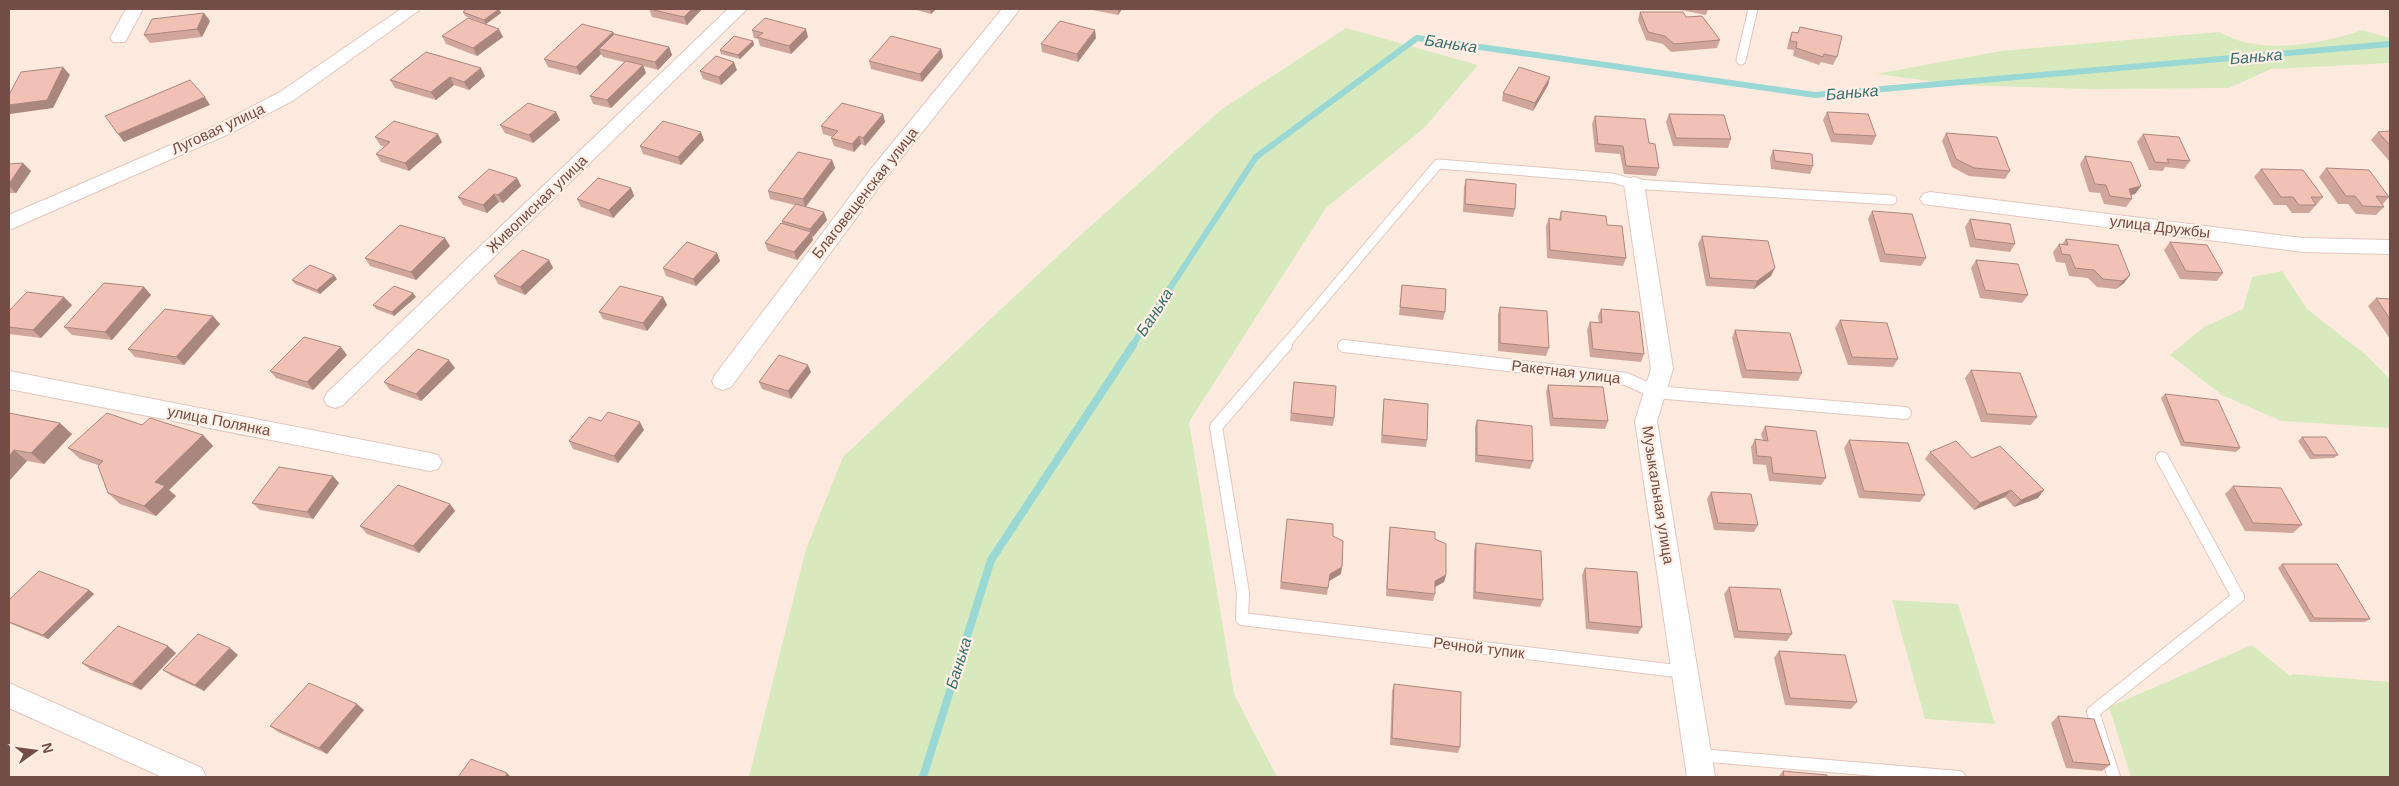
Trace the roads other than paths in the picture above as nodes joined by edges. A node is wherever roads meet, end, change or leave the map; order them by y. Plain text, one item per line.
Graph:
1 (134, 9) edge
2 (412, 9) edge
3 (738, 9) edge
4 (1011, 9) edge
5 (1753, 9) edge
6 (119, 38) dead end
7 (1741, 60) dead end
8 (1634, 184) junction
9 (1930, 199) dead end
10 (1892, 200) dead end
11 (9, 222) edge
12 (2390, 247) edge
13 (1344, 346) dead end
14 (9, 380) edge
15 (723, 381) dead end
16 (1655, 392) junction
17 (335, 399) dead end
18 (1905, 412) dead end
19 (2162, 458) dead end
20 (430, 462) dead end
21 (1686, 672) junction
22 (9, 696) edge
23 (1700, 766) edge
24 (192, 777) edge
25 (1959, 777) edge
26 (2114, 777) edge

1 - 6 street
2 - 11 street, Луговая улица
3 - 17 street, Живописная улица
4 - 15 street, Благовещенская улица
5 - 7 lane
8 - 10 lane
8 - 16 street, Музыкальная улица
8 - 21 lane, Речной тупик
9 - 12 street, улица Дружбы
13 - 16 lane, Ракетная улица
14 - 20 street, улица Полянка
16 - 18 lane, Ракетная улица
16 - 21 street, Музыкальная улица
19 - 26 lane
21 - 23 street, Музыкальная улица
22 - 24 street
23 - 25 lane

